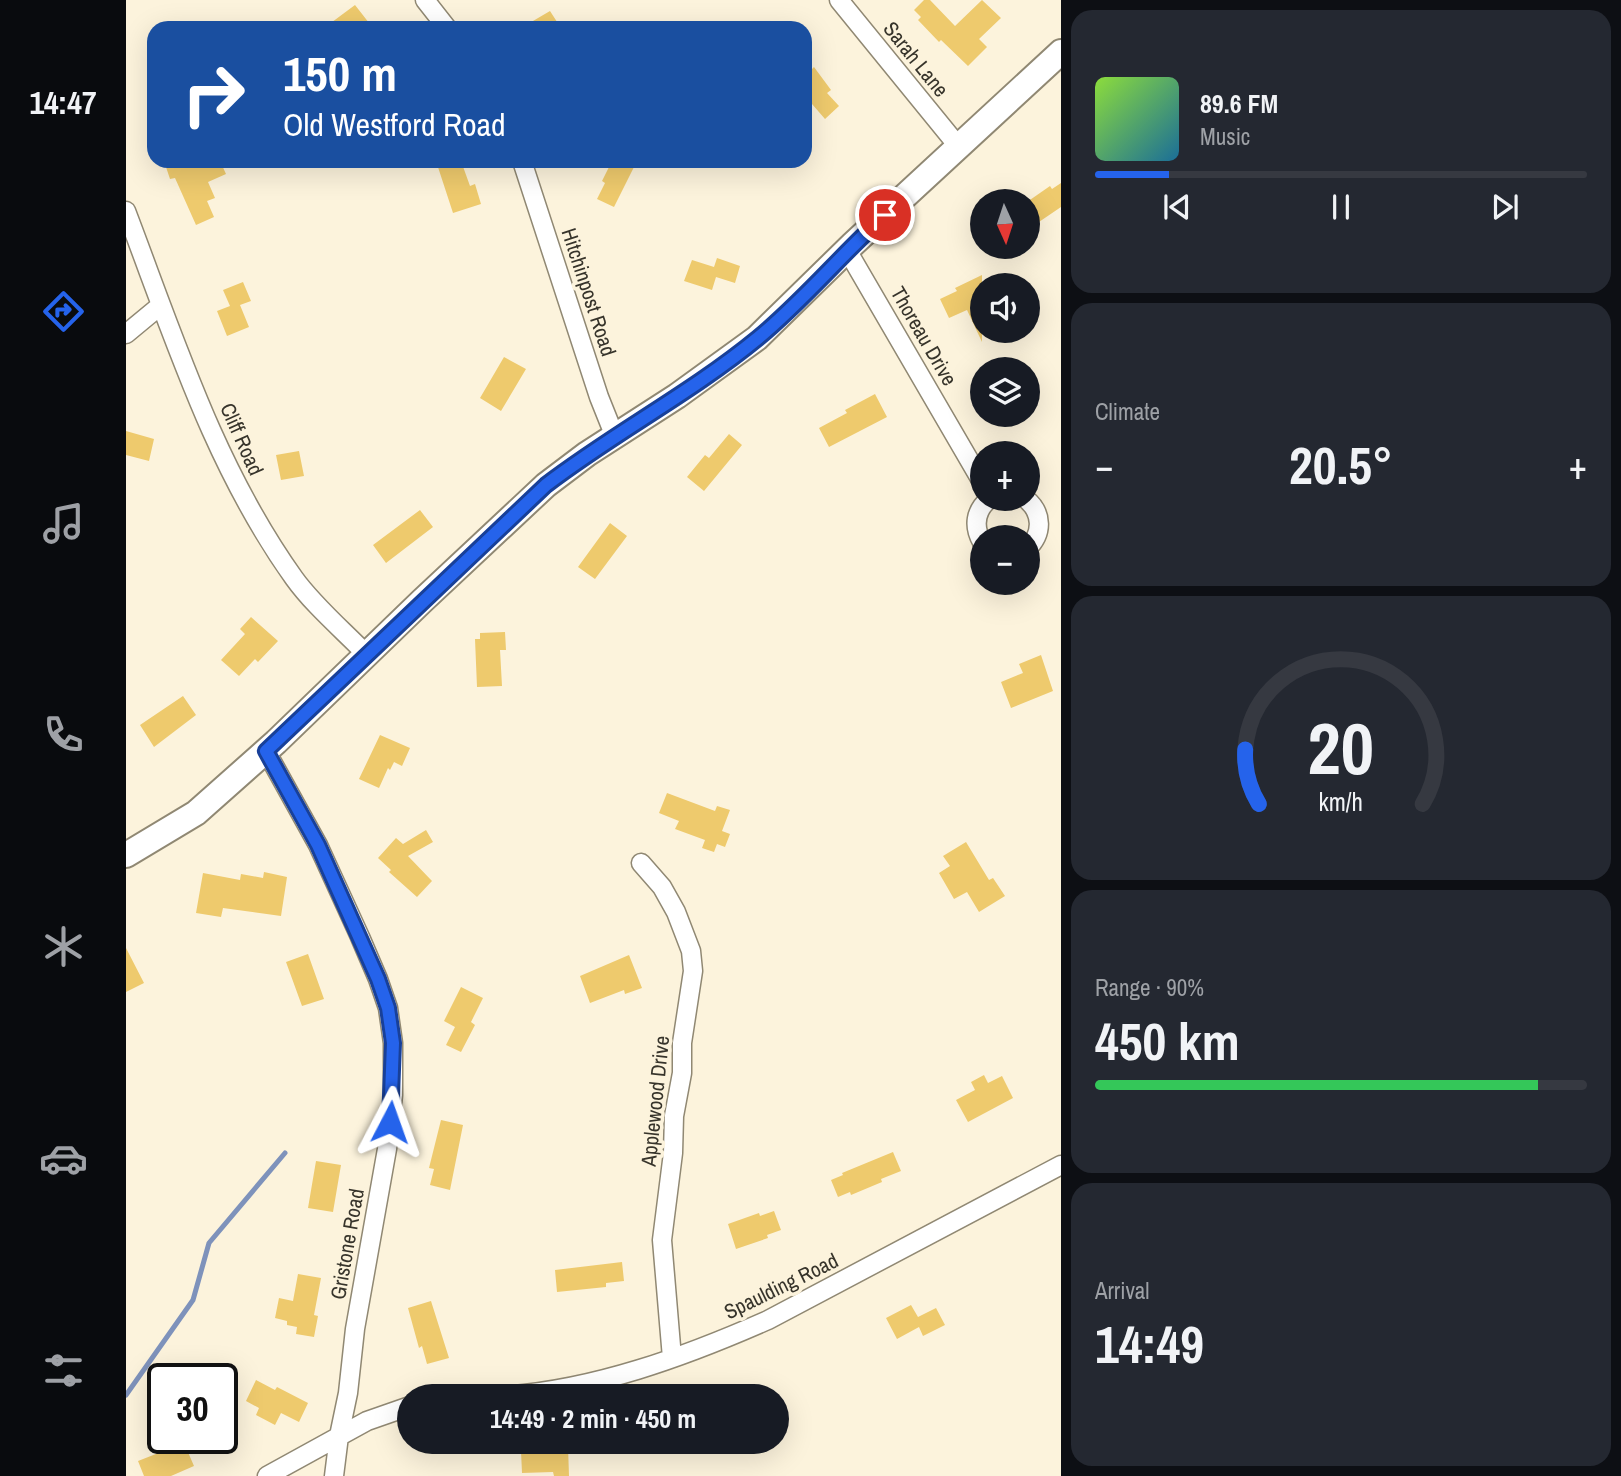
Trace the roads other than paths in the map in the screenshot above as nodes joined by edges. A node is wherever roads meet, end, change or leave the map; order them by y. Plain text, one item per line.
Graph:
1 (425, 0) edge
2 (839, 0) edge
3 (442, 21) edge
4 (1061, 51) edge
5 (958, 146) junction
6 (525, 168) edge
7 (126, 211) edge
8 (847, 250) junction
9 (161, 305) junction
10 (126, 334) edge
11 (615, 437) junction
12 (970, 461) edge
13 (368, 656) junction
14 (266, 751) junction
15 (126, 855) edge
16 (640, 863) dead end
17 (1061, 1165) edge
18 (672, 1358) junction
19 (579, 1384) edge
20 (397, 1411) edge
21 (339, 1436) junction
22 (267, 1476) edge
23 (334, 1476) edge

1 - 3 street
2 - 5 street, Sarah Lane
4 - 5 main road
5 - 8 main road
6 - 11 street, Hitchinpost Road
7 - 9 street, Cliff Road
8 - 11 main road
8 - 12 street, Thoreau Drive
9 - 10 street
9 - 13 street, Cliff Road
11 - 13 main road
13 - 14 main road
14 - 15 main road
14 - 21 street, Gristone Road
16 - 18 street, Applewood Drive
17 - 18 street, Spaulding Road
18 - 19 street, Spaulding Road
20 - 21 street
21 - 22 street
21 - 23 street, Gristone Road

